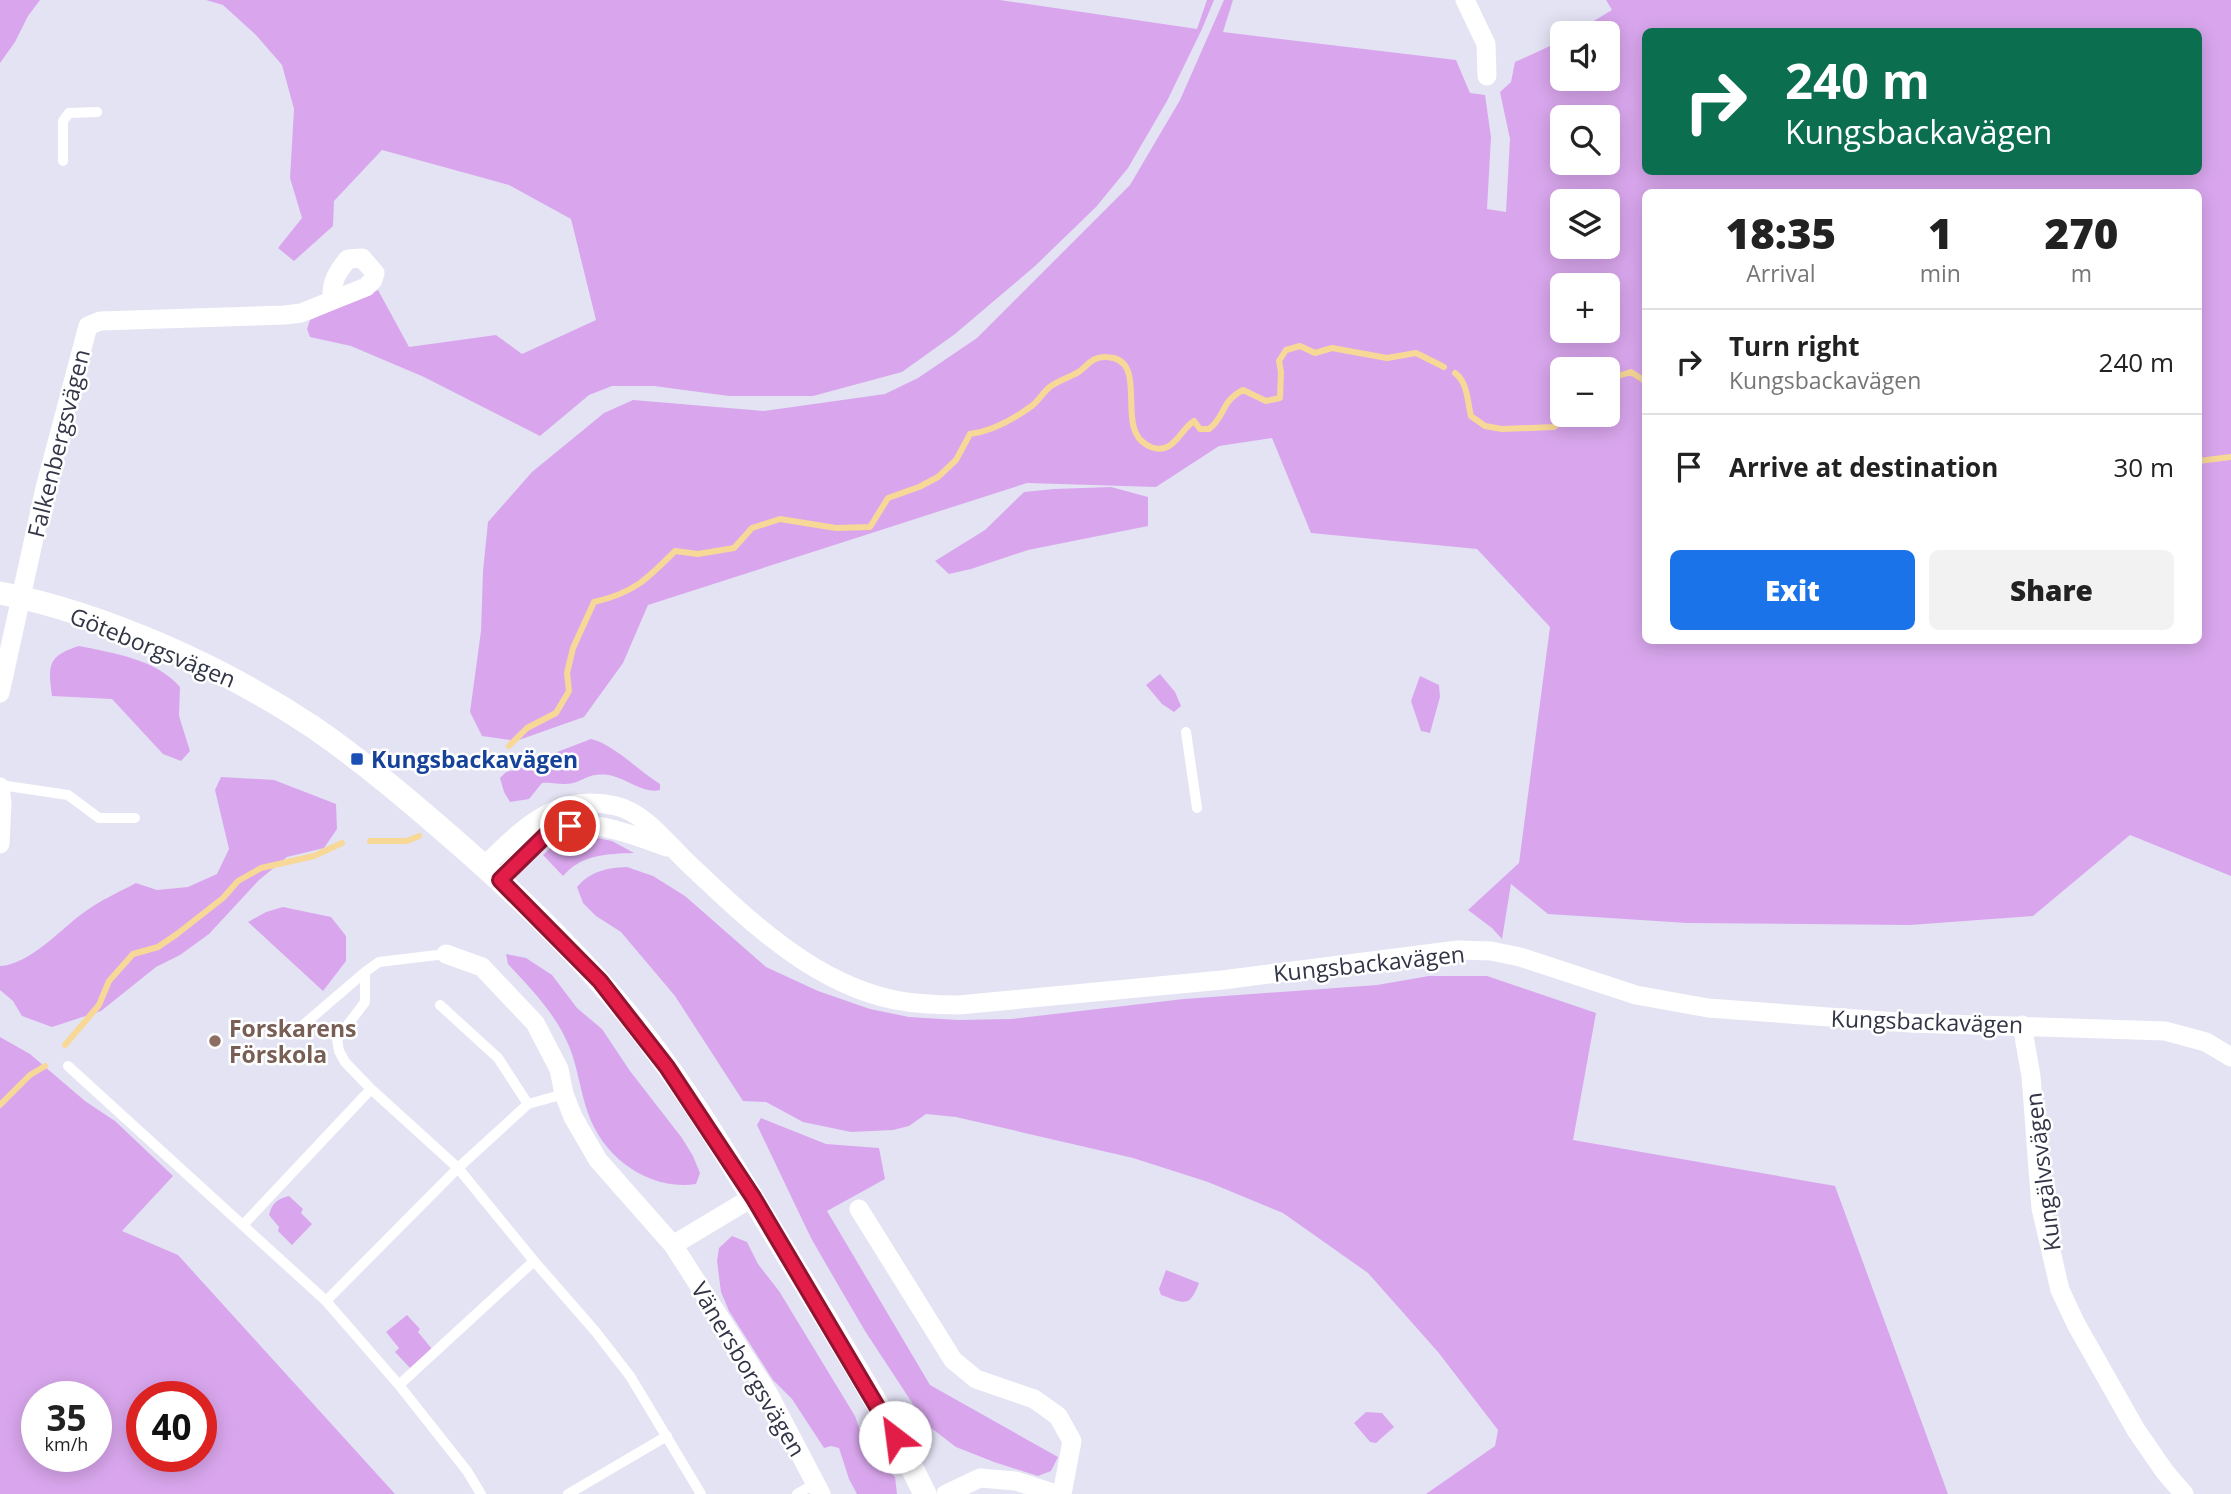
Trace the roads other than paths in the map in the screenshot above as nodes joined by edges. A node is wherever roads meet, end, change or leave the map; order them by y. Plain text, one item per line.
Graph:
1 (1465, 0) edge
2 (1487, 76) dead end
3 (97, 112) dead end
4 (63, 161) dead end
5 (332, 299) dead end
6 (10, 595) edge
7 (0, 692) edge
8 (1186, 732) dead end
9 (0, 786) edge
10 (1197, 807) dead end
11 (135, 818) dead end
12 (0, 844) edge
13 (492, 873) junction
14 (446, 954) joint
15 (365, 972) junction
16 (440, 1005) dead end
17 (2022, 1025) junction
18 (302, 1026) dead end
19 (2231, 1057) edge
20 (68, 1066) dead end
21 (371, 1089) junction
22 (564, 1094) junction
23 (528, 1104) junction
24 (458, 1168) junction
25 (753, 1197) junction
26 (859, 1209) dead end
27 (243, 1225) junction
28 (673, 1245) junction
29 (534, 1261) junction
30 (326, 1301) junction
31 (398, 1385) junction
32 (667, 1436) junction
33 (819, 1489) edge
34 (481, 1494) edge
35 (568, 1494) edge
36 (701, 1494) edge
37 (797, 1494) edge
38 (925, 1494) edge
39 (946, 1494) edge
40 (1056, 1494) edge
41 (1062, 1494) edge
42 (2184, 1494) edge

1 - 2 street
3 - 4 lane
5 - 6 street, Falkenbergsvägen
6 - 7 street
6 - 13 street, Göteborgsvägen
8 - 10 lane
9 - 11 lane
9 - 12 street
13 - 17 street, Kungsbackavägen
13 - 25 street, Göteborgsvägen
14 - 15 lane
14 - 22 street, Vänersborgsvägen
15 - 18 lane
15 - 21 lane
16 - 23 lane
17 - 19 street, Kungsbackavägen
17 - 42 street, Kungälvsvägen
20 - 27 lane
21 - 24 lane
21 - 27 lane
22 - 23 lane
22 - 28 street, Vänersborgsvägen
23 - 24 lane
24 - 29 lane
24 - 30 lane
25 - 28 street
25 - 38 street, Göteborgsvägen
26 - 41 street
27 - 30 lane
28 - 33 street, Vänersborgsvägen
29 - 31 lane
29 - 32 lane
30 - 31 lane
31 - 34 lane
32 - 35 lane
32 - 36 lane
33 - 37 lane
39 - 40 street

